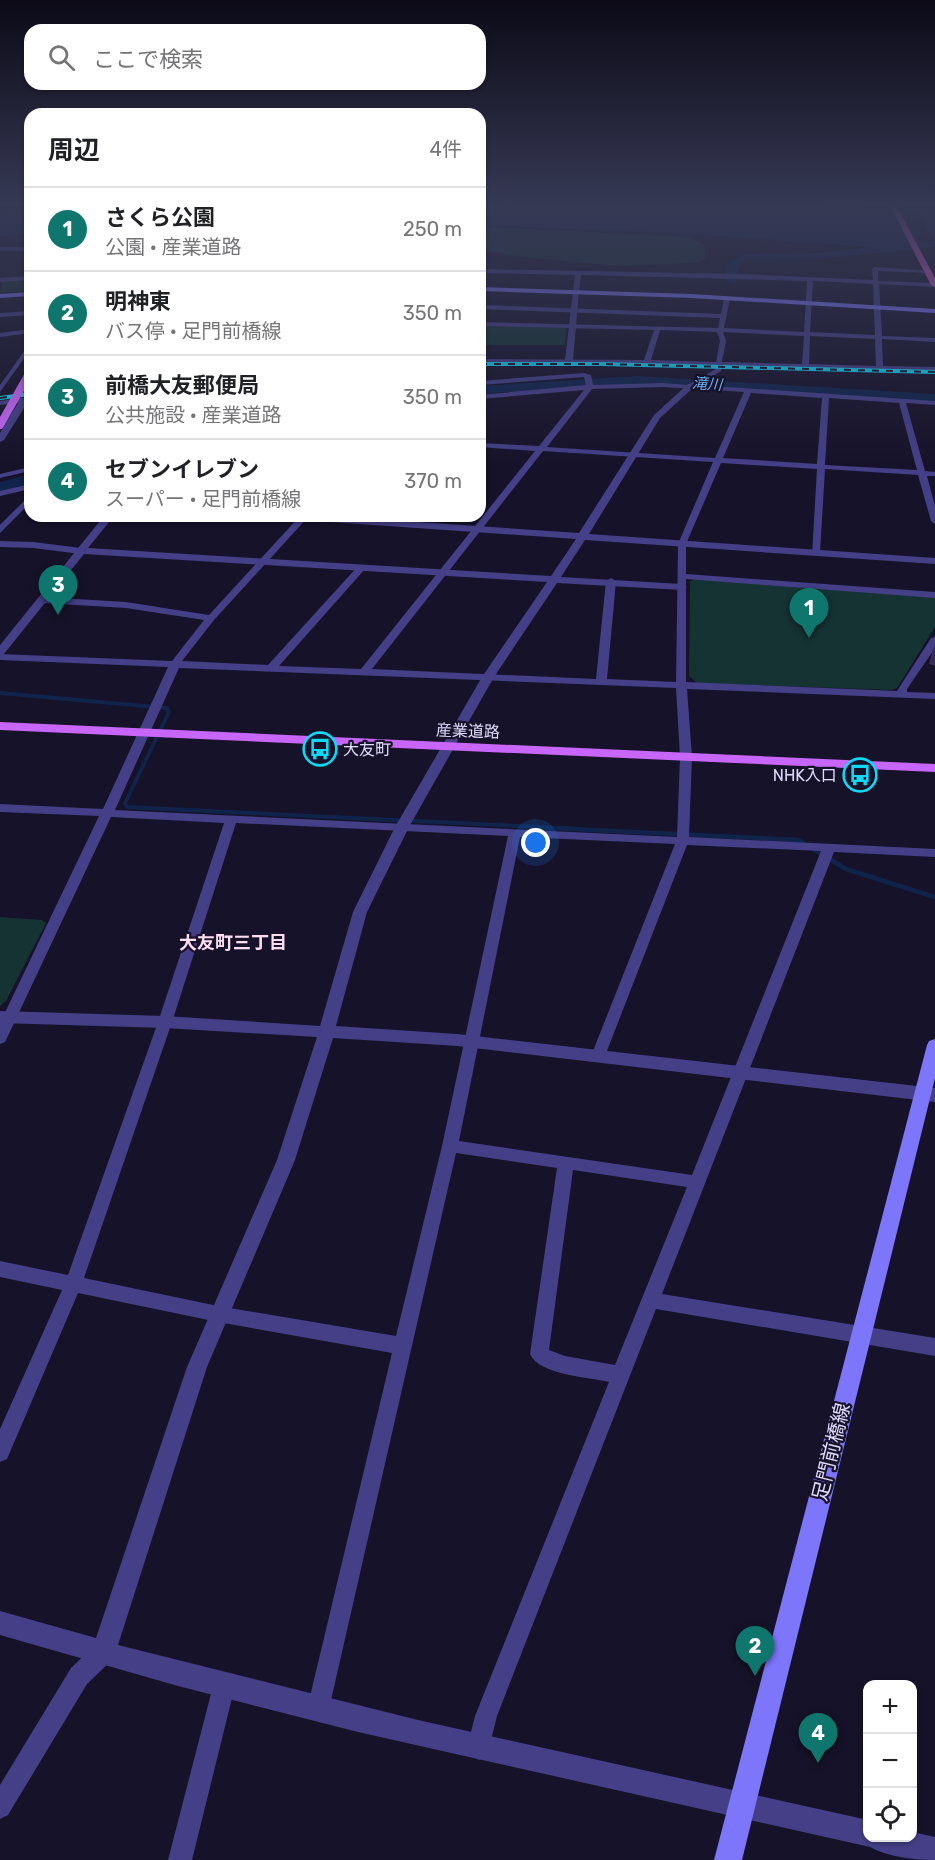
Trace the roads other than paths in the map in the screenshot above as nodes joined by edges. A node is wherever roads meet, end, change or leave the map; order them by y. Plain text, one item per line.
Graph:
1 (570, 292) edge
2 (576, 292) junction
3 (809, 292) edge
4 (875, 292) edge
5 (24, 294) edge
6 (0, 296) edge
7 (727, 298) junction
8 (809, 303) junction
9 (486, 307) edge
10 (876, 307) junction
11 (575, 309) junction
12 (935, 311) edge
13 (24, 313) edge
14 (0, 315) edge
15 (723, 316) junction
16 (486, 324) edge
17 (573, 325) junction
18 (658, 328) junction
19 (720, 330) junction
20 (24, 332) edge
21 (807, 334) junction
22 (0, 335) edge
23 (878, 337) junction
24 (935, 340) edge
25 (24, 354) edge
26 (569, 360) junction
27 (486, 361) edge
28 (647, 362) junction
29 (719, 363) junction
30 (805, 366) junction
31 (880, 368) junction
32 (935, 369) edge
33 (24, 372) edge
34 (24, 375) edge
35 (720, 379) dead end
36 (741, 380) dead end
37 (696, 382) junction
38 (486, 383) edge
39 (751, 385) junction
40 (589, 386) junction
41 (810, 386) dead end
42 (24, 389) edge
43 (0, 392) edge
44 (826, 395) junction
45 (935, 395) edge
46 (486, 396) edge
47 (24, 400) edge
48 (902, 401) junction
49 (0, 403) edge
50 (935, 403) edge
51 (24, 404) edge
52 (0, 408) edge
53 (0, 425) edge
54 (0, 440) edge
55 (486, 445) edge
56 (542, 449) junction
57 (634, 455) junction
58 (717, 460) junction
59 (819, 467) junction
60 (24, 470) edge
61 (921, 473) junction
62 (935, 474) edge
63 (0, 476) edge
64 (24, 488) edge
65 (0, 494) edge
66 (24, 504) edge
67 (486, 520) edge
68 (935, 521) edge
69 (104, 522) edge
70 (300, 522) edge
71 (406, 522) edge
72 (485, 522) edge
73 (479, 529) junction
74 (0, 530) edge
75 (582, 537) junction
76 (0, 544) edge
77 (682, 544) junction
78 (81, 551) junction
79 (815, 553) junction
80 (265, 561) junction
81 (935, 561) edge
82 (362, 567) junction
83 (444, 572) junction
84 (554, 578) junction
85 (611, 581) junction
86 (682, 581) junction
87 (935, 595) edge
88 (42, 600) junction
89 (212, 618) junction
90 (935, 640) edge
91 (0, 652) edge
92 (0, 657) edge
93 (175, 664) junction
94 (272, 667) junction
95 (364, 672) junction
96 (488, 677) junction
97 (601, 682) junction
98 (681, 685) junction
99 (902, 694) junction
100 (935, 696) edge
101 (0, 726) edge
102 (145, 733) junction
103 (448, 747) junction
104 (686, 757) junction
105 (935, 768) edge
106 (0, 808) edge
107 (108, 813) junction
108 (231, 819) junction
109 (402, 827) junction
110 (515, 832) junction
111 (683, 840) junction
112 (829, 848) junction
113 (935, 853) edge
114 (5, 1017) edge
115 (165, 1022) junction
116 (326, 1033) junction
117 (0, 1038) edge
118 (472, 1042) junction
119 (935, 1046) edge
120 (598, 1056) junction
121 (741, 1073) junction
122 (929, 1094) edge
123 (450, 1146) junction
124 (566, 1162) junction
125 (698, 1184) junction
126 (0, 1269) edge
127 (74, 1283) junction
128 (652, 1300) junction
129 (218, 1314) junction
130 (860, 1335) junction
131 (404, 1346) junction
132 (935, 1347) edge
133 (621, 1376) junction
134 (0, 1452) edge
135 (0, 1623) edge
136 (103, 1653) junction
137 (224, 1686) junction
138 (318, 1709) junction
139 (479, 1748) junction
140 (742, 1803) junction
141 (0, 1807) edge
142 (863, 1833) edge
143 (897, 1842) edge
144 (935, 1851) edge
145 (180, 1860) edge
146 (728, 1860) edge

1 - 2 main road
2 - 7 main road
2 - 11 street
3 - 8 street
4 - 10 street
5 - 6 main road
7 - 8 main road
7 - 15 street
8 - 10 main road
8 - 21 street
9 - 11 street
10 - 12 main road
10 - 23 street
11 - 15 street
11 - 17 street
13 - 14 street
15 - 19 street
16 - 17 street
17 - 18 street
17 - 26 street
18 - 19 street
18 - 28 street
19 - 21 street
19 - 29 street
20 - 22 street
21 - 23 street
21 - 30 street
23 - 24 street
23 - 31 street
25 - 43 street
26 - 27 street
26 - 28 street
28 - 29 street
29 - 30 street
29 - 37 street
30 - 31 street
31 - 32 street
33 - 52 main road
34 - 53 main road, bridge
35 - 37 street
36 - 39 street
37 - 39 street
37 - 40 street
37 - 57 street
38 - 40 street
39 - 44 street
39 - 58 street
40 - 46 street
40 - 56 street
41 - 45 street
42 - 43 street
44 - 48 street
44 - 59 street
47 - 49 street
48 - 50 street
48 - 61 street
51 - 54 street
55 - 56 street
56 - 57 street
56 - 67 street
57 - 58 street
57 - 75 street
58 - 59 street
58 - 77 street
59 - 61 street
59 - 79 street
60 - 63 street
61 - 62 street
61 - 68 street
64 - 65 street
66 - 74 street
69 - 78 street
70 - 80 street
71 - 73 street
72 - 73 street
73 - 75 street
73 - 83 street
75 - 77 street
75 - 84 street
76 - 78 street
77 - 79 street
77 - 86 street
78 - 80 street
78 - 88 street
79 - 81 street
80 - 82 street
80 - 89 street
82 - 83 street
82 - 94 street
83 - 84 street
83 - 95 street
84 - 85 street
84 - 96 street
85 - 86 street
85 - 97 street
86 - 87 street
86 - 98 street
88 - 89 street
88 - 91 street
89 - 93 street
90 - 99 street
92 - 93 street
93 - 94 street
93 - 102 street
94 - 95 street
95 - 96 street
96 - 97 street
96 - 103 street
97 - 98 street
98 - 99 street
98 - 104 street
99 - 100 street
101 - 102 main road, 産業道路
102 - 103 main road, 産業道路
102 - 107 street
103 - 104 main road, 産業道路
103 - 109 street
104 - 105 main road, 産業道路
104 - 111 street
106 - 107 street
107 - 108 street
107 - 114 street
108 - 109 street
108 - 115 street
109 - 110 street
109 - 116 street
110 - 111 street
110 - 118 street
111 - 112 street
111 - 120 street
112 - 113 street
112 - 121 street
114 - 115 street
114 - 117 street
115 - 116 street
115 - 127 street
116 - 118 street
116 - 129 street
118 - 120 street
118 - 123 street
119 - 122 main road, 足門前橋線
120 - 121 street
121 - 122 street
121 - 125 street
122 - 130 main road, 足門前橋線
123 - 124 street
123 - 131 street
124 - 125 street
124 - 133 street
125 - 128 street
126 - 127 street
127 - 129 street
127 - 134 street
128 - 130 street
128 - 133 street
129 - 131 street
129 - 136 street
130 - 132 street
130 - 140 main road, 足門前橋線
131 - 138 street
133 - 139 street
135 - 136 street
136 - 137 street
136 - 141 street
137 - 138 street
137 - 145 street
138 - 139 street
139 - 140 street
140 - 142 street
140 - 146 main road, 足門前橋線
143 - 144 street

